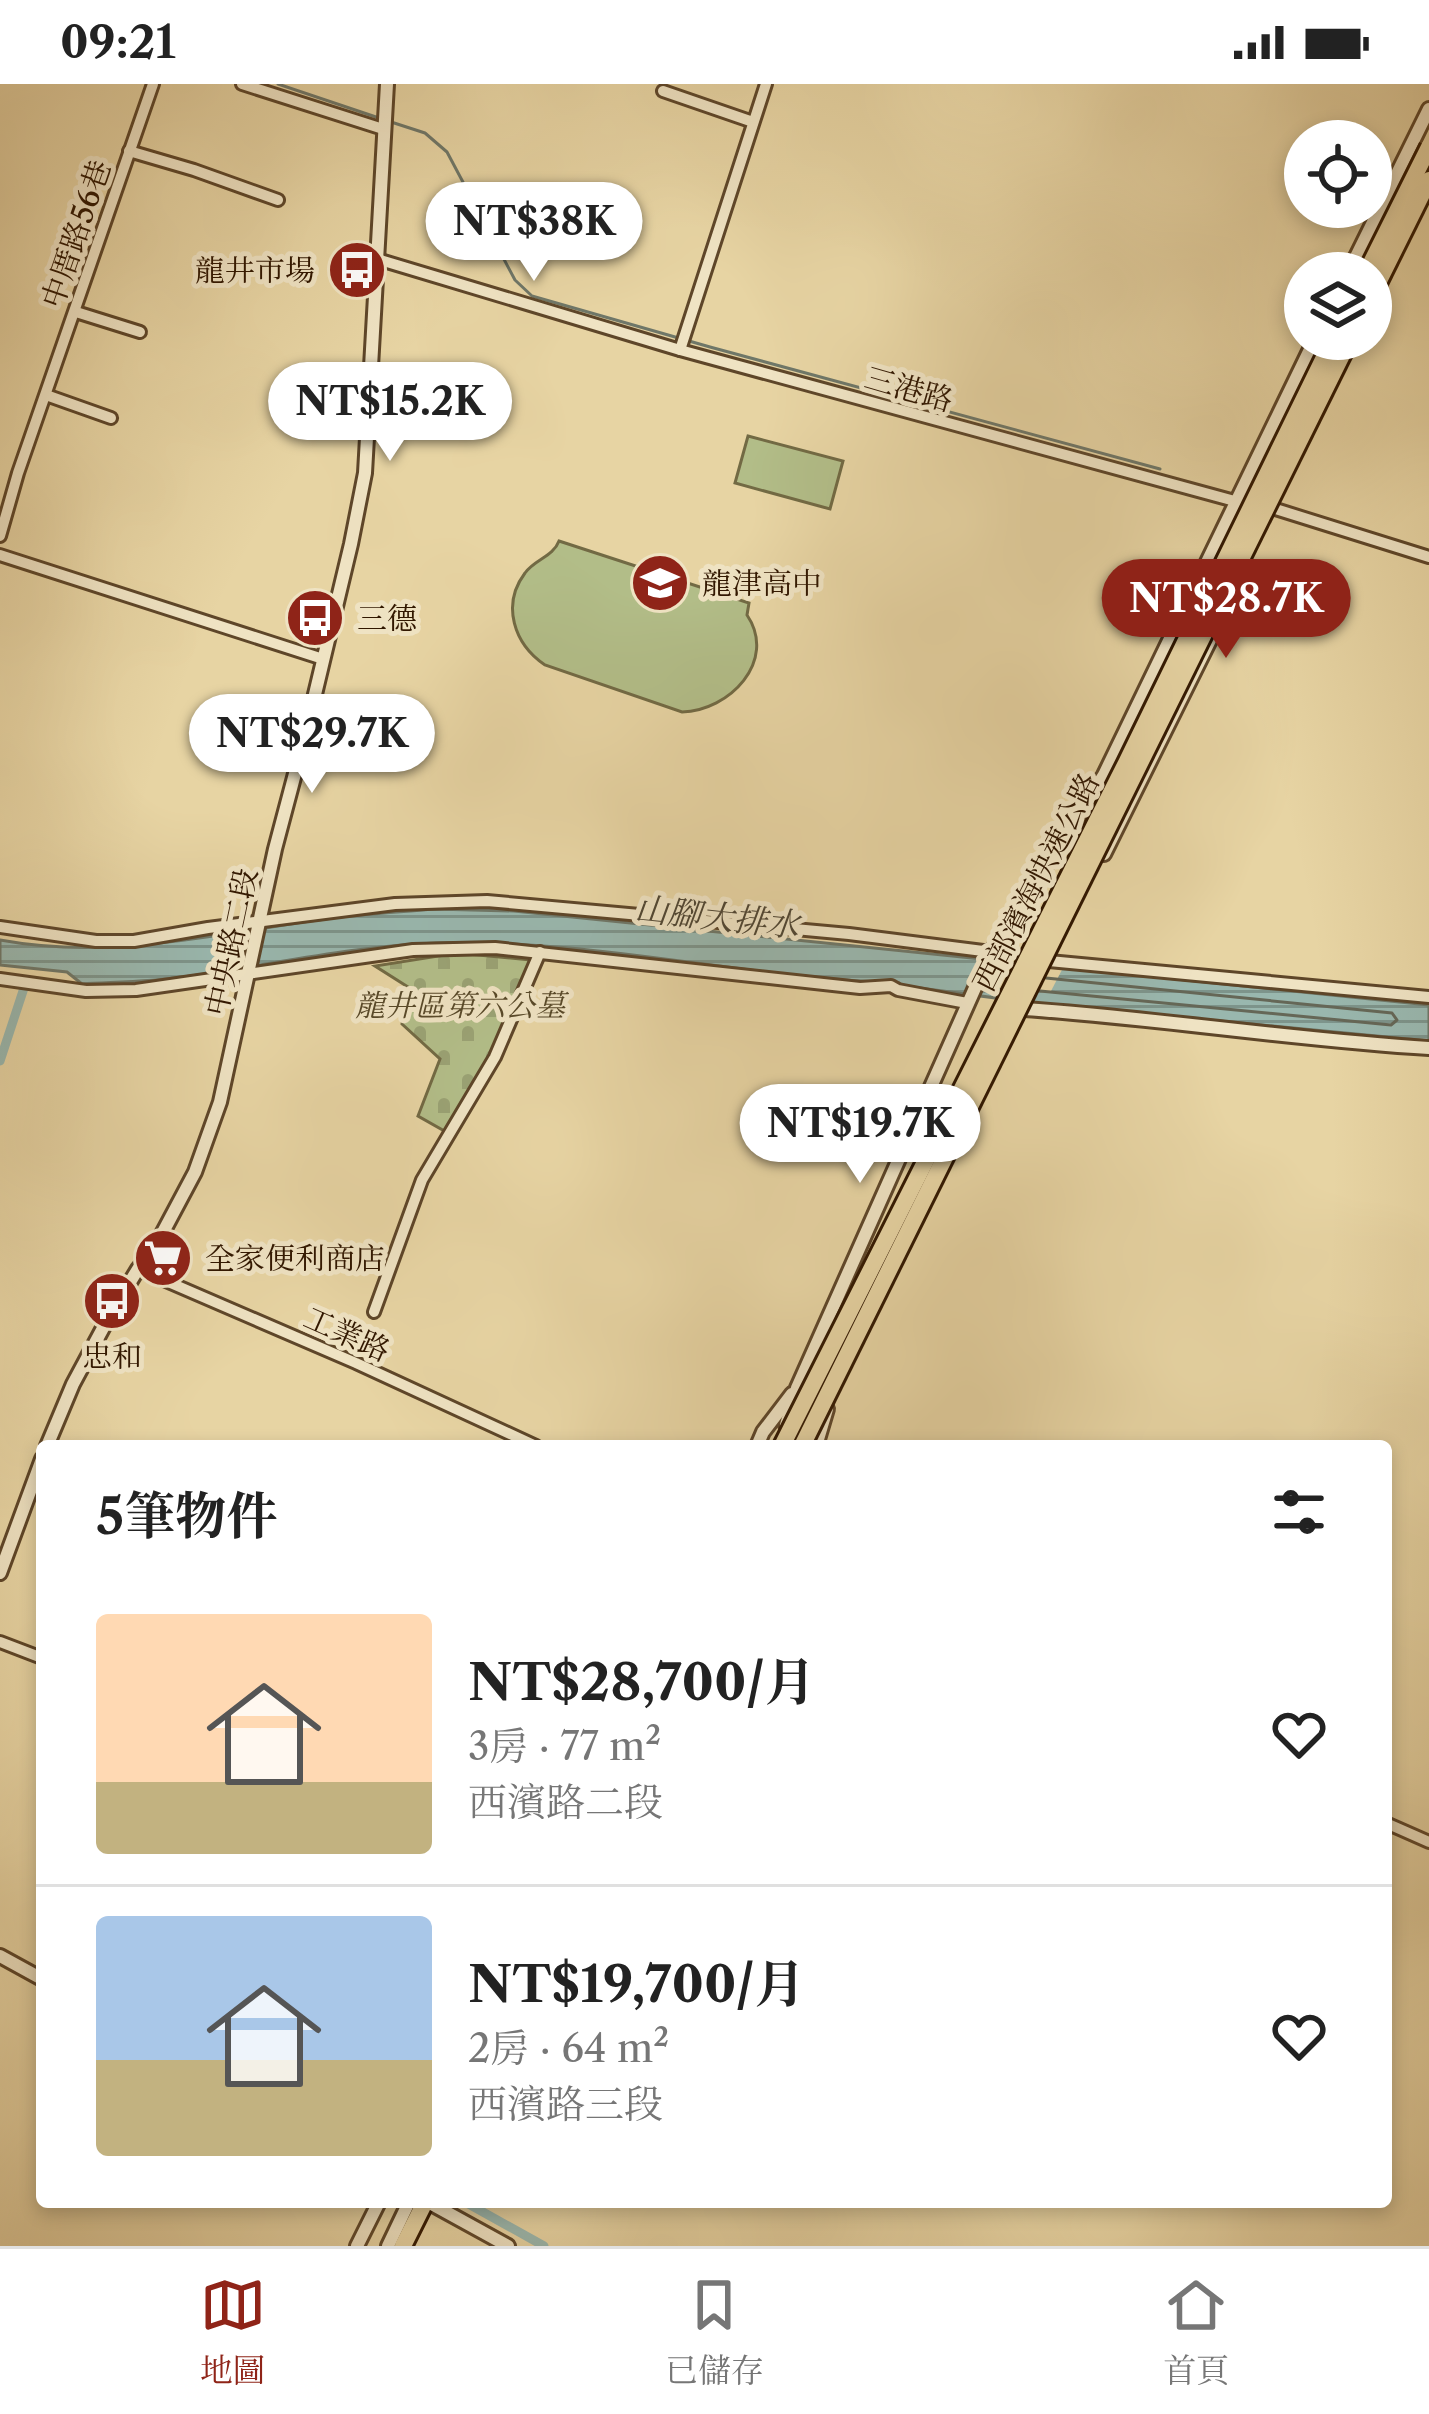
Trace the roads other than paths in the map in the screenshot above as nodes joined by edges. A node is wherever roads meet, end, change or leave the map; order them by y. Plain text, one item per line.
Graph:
1 (153, 84) edge
2 (242, 84) edge
3 (387, 84) edge
4 (766, 84) edge
5 (663, 91) dead end
6 (1429, 109) edge
7 (753, 122) junction
8 (383, 129) junction
9 (1429, 146) edge
10 (129, 151) junction
11 (1429, 180) edge
12 (1392, 182) edge
13 (1392, 191) edge
14 (278, 200) dead end
15 (1426, 201) edge
16 (1376, 252) edge
17 (1392, 255) edge
18 (376, 259) junction
19 (1392, 271) edge
20 (76, 312) junction
21 (140, 332) dead end
22 (680, 350) junction
23 (1305, 360) edge
24 (1323, 360) edge
25 (1343, 360) edge
26 (1344, 360) edge
27 (46, 395) junction
28 (111, 418) dead end
29 (1235, 502) junction
30 (1273, 507) junction
31 (0, 536) edge
32 (0, 555) edge
33 (1429, 557) edge
34 (323, 658) junction
35 (258, 924) junction
36 (0, 927) edge
37 (540, 952) junction
38 (991, 952) junction
39 (1049, 961) junction
40 (247, 976) junction
41 (0, 979) edge
42 (1429, 997) edge
43 (968, 1003) junction
44 (1024, 1009) junction
45 (1429, 1048) edge
46 (138, 1270) junction
47 (374, 1312) dead end
48 (796, 1388) junction
49 (832, 1392) junction
50 (50, 1440) edge
51 (523, 1440) edge
52 (760, 1440) edge
53 (783, 1440) edge
54 (784, 1440) edge
55 (801, 1440) edge
56 (802, 1440) edge
57 (819, 1440) edge
58 (36, 1475) edge
59 (0, 1573) edge
60 (0, 1642) edge
61 (36, 1656) edge
62 (1392, 1826) edge
63 (1429, 1842) edge
64 (0, 1956) edge
65 (36, 1975) edge
66 (376, 2208) edge
67 (420, 2208) edge
68 (422, 2208) edge
69 (435, 2208) edge
70 (357, 2246) edge
71 (391, 2246) edge
72 (407, 2246) edge
73 (508, 2246) edge

1 - 10 street, 中厝路56巷
2 - 8 street
3 - 8 street, 中央路二段
4 - 7 street
5 - 7 street
6 - 12 street
7 - 22 street
8 - 18 street, 中央路二段
9 - 16 highway, bridge
10 - 14 street
10 - 20 street, 中厝路56巷
11 - 17 highway, bridge
13 - 15 street
15 - 19 street
18 - 22 street, 三港路
18 - 34 street, 中央路二段
20 - 21 street
20 - 27 street, 中厝路56巷
22 - 29 street, 三港路
23 - 29 street
24 - 54 highway, 西部濱海快速公路, bridge
25 - 55 highway, 西部濱海快速公路, bridge
26 - 30 street
27 - 28 street
27 - 31 street, 中厝路56巷
29 - 30 street, 三港路
29 - 38 street
30 - 33 street, 三港路
30 - 39 street
32 - 34 street
34 - 35 street, 中央路二段
35 - 36 street
35 - 38 street
35 - 40 street, 中央路二段
37 - 40 street
37 - 43 street
37 - 47 street
38 - 43 street
39 - 42 street
39 - 44 street, bridge
40 - 41 street
40 - 46 street, 中央路二段
43 - 48 street
44 - 45 street
44 - 49 street
46 - 50 street, 中央路二段
46 - 51 street, 工業路
48 - 52 street
48 - 53 street
49 - 56 street
49 - 57 street
58 - 59 street
60 - 61 street
62 - 63 street
64 - 65 street
66 - 70 street
67 - 71 highway
68 - 72 highway
69 - 73 street

